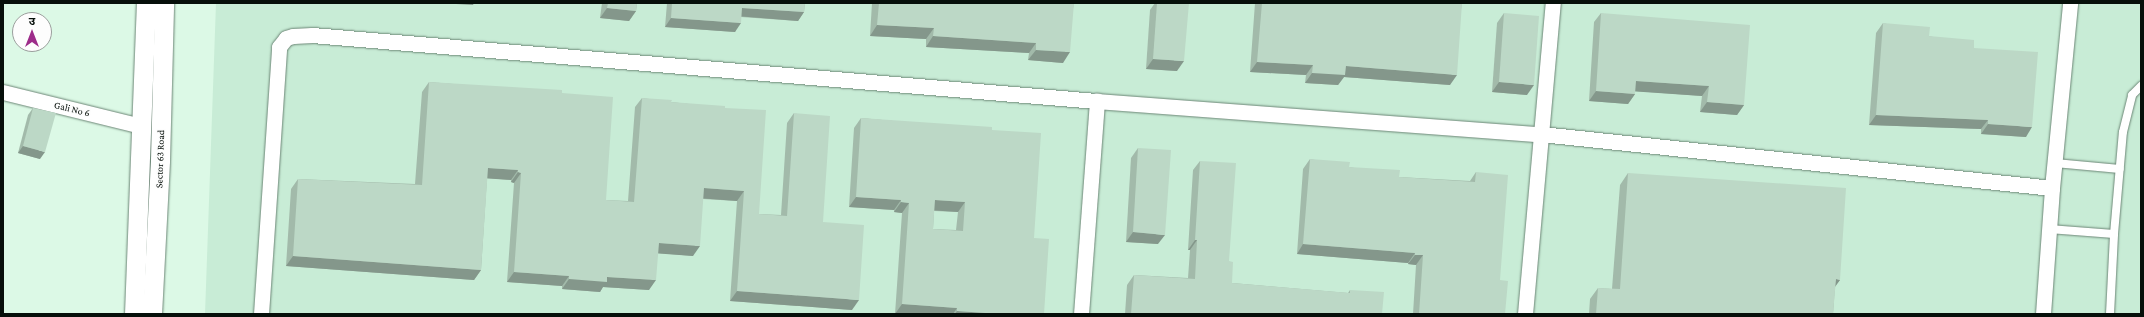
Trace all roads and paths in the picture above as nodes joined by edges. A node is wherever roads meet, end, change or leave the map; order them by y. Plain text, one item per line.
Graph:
1 (146, 3) edge
2 (164, 3) edge
3 (1553, 3) edge
4 (2070, 3) edge
5 (2141, 86) edge
6 (3, 92) edge
7 (1097, 101) junction
8 (141, 126) junction
9 (1542, 134) junction
10 (2055, 163) junction
11 (2120, 169) junction
12 (2052, 188) junction
13 (2049, 229) junction
14 (2114, 234) junction
15 (134, 314) edge
16 (152, 314) edge
17 (262, 314) edge
18 (1080, 314) edge
19 (1525, 314) edge
20 (2043, 314) edge
21 (2110, 314) edge

1 - 8 street, Sector 63 Road
2 - 16 street, Sector 63 Road
3 - 9 street
4 - 10 street
5 - 11 lane
6 - 8 street, Gali No 6
7 - 9 street
7 - 17 street
7 - 18 street
8 - 15 street, Sector 63 Road
9 - 12 street
9 - 19 street
10 - 11 lane
10 - 12 street
11 - 14 lane
12 - 13 street
13 - 14 lane
13 - 20 street
14 - 21 lane

